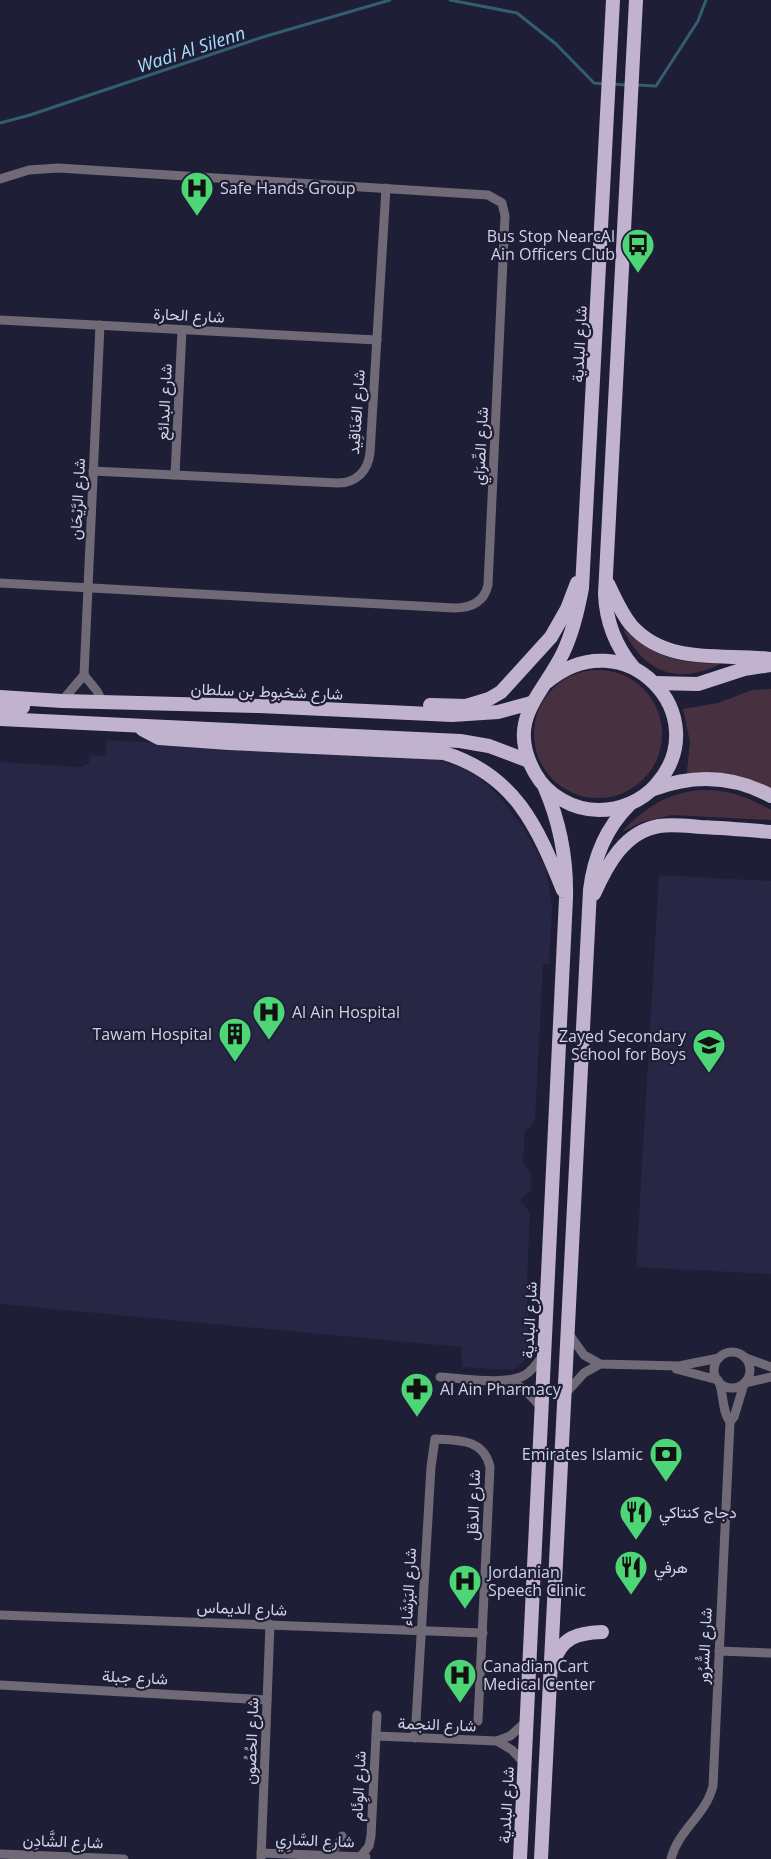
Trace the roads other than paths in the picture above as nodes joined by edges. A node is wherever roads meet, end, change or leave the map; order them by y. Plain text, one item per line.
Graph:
1 (612, 6) edge
2 (636, 7) edge
3 (0, 178) edge
4 (386, 188) junction
5 (0, 320) edge
6 (100, 325) junction
7 (182, 330) junction
8 (376, 340) junction
9 (93, 471) junction
10 (175, 475) junction
11 (582, 569) junction
12 (606, 581) junction
13 (0, 583) edge
14 (87, 588) junction
15 (771, 659) edge
16 (771, 665) edge
17 (633, 667) junction
18 (84, 675) junction
19 (547, 682) junction
20 (655, 683) junction
21 (0, 697) edge
22 (62, 701) junction
23 (102, 701) junction
24 (531, 703) junction
25 (153, 704) junction
26 (0, 706) edge
27 (259, 706) junction
28 (0, 719) edge
29 (137, 727) junction
30 (529, 762) junction
31 (544, 786) junction
32 (652, 789) junction
33 (771, 796) edge
34 (629, 804) junction
35 (771, 832) edge
36 (566, 898) junction
37 (590, 908) junction
38 (568, 1332) junction
39 (544, 1354) junction
40 (719, 1358) junction
41 (746, 1358) junction
42 (600, 1364) junction
43 (665, 1366) junction
44 (771, 1367) edge
45 (440, 1377) dead end
46 (771, 1377) edge
47 (509, 1380) junction
48 (719, 1381) junction
49 (744, 1383) junction
50 (565, 1394) junction
51 (542, 1407) junction
52 (730, 1422) junction
53 (435, 1439) joint
54 (0, 1615) edge
55 (270, 1624) junction
56 (421, 1631) junction
57 (602, 1632) dead end
58 (483, 1633) junction
59 (719, 1651) junction
60 (771, 1653) edge
61 (551, 1668) junction
62 (0, 1685) edge
63 (267, 1700) junction
64 (377, 1715) dead end
65 (478, 1721) dead end
66 (526, 1722) junction
67 (376, 1736) junction
68 (414, 1738) junction
69 (497, 1741) junction
70 (524, 1763) junction
71 (542, 1838) junction
72 (0, 1854) edge
73 (261, 1856) edge
74 (326, 1856) junction
75 (360, 1856) junction
76 (124, 1859) edge
77 (520, 1859) edge
78 (541, 1859) edge
79 (548, 1859) edge
80 (671, 1859) edge

1 - 11 main road, شارع البلدية
2 - 12 main road
3 - 4 street, شارع الصِّرَاي
4 - 8 street, شارع العَنَاقِيد
4 - 14 street, شارع الصِّرَاي
5 - 6 street, شارع الحارة
6 - 7 street, شارع الحارة
6 - 9 street, شارع الرَّيْحَان
7 - 8 street, شارع الحارة
7 - 10 street, شارع البدائع
8 - 10 street, شارع العَنَاقِيد
9 - 10 street, شارع العَنَاقِيد
9 - 14 street, شارع الرَّيْحَان
11 - 19 main road, شارع البلدية
11 - 27 main road
12 - 15 main road
12 - 17 main road
13 - 14 street, شارع الصِّرَاي
14 - 18 street, شارع الرَّيْحَان
16 - 20 main road
17 - 19 main road
17 - 20 main road
18 - 22 street
18 - 23 street
19 - 24 main road
20 - 32 main road
21 - 22 main road, شارع شخبوط بن سلطان
22 - 23 main road, شارع شخبوط بن سلطان
23 - 25 main road, شارع شخبوط بن سلطان
24 - 27 main road, شارع شخبوط بن سلطان
24 - 30 main road
25 - 26 main road
25 - 27 main road, شارع شخبوط بن سلطان
28 - 29 main road
29 - 30 main road
29 - 36 main road
30 - 31 main road
31 - 34 main road
31 - 36 main road, شارع البلدية
32 - 33 main road
32 - 34 main road
34 - 37 main road
35 - 37 main road
36 - 39 main road, شارع البلدية
37 - 38 main road
38 - 42 street
38 - 50 main road
39 - 47 street
39 - 51 main road, شارع البلدية
40 - 41 street
40 - 43 street
40 - 48 street
41 - 44 street
41 - 49 street
42 - 43 street
42 - 50 street
43 - 48 street
45 - 47 street
46 - 49 street
47 - 51 street
48 - 49 street
48 - 52 street, شارع السُّرُور
49 - 52 street, شارع السُّرُور
50 - 61 main road
51 - 66 main road, شارع البلدية
52 - 59 street, شارع السُّرُور
53 - 56 street, شارع البَرْشَاء
53 - 58 street, شارع الدقل
54 - 55 street, شارع الديماس
55 - 56 street, شارع الديماس
55 - 63 street, شارع الحُصُون
56 - 58 street, شارع الديماس
56 - 68 street, شارع البَرْشَاء
57 - 61 main road
58 - 65 street, شارع الدقل
59 - 60 street
59 - 80 street, شارع السُّرُور
61 - 71 main road
62 - 63 street, شارع جبلة
63 - 73 street, شارع الحُصُون
64 - 67 street, شارع الوِئَام
66 - 69 street, شارع النجمة
66 - 70 main road, شارع البلدية
67 - 68 street, شارع النجمة
67 - 75 street, شارع الوِئَام
68 - 69 street, شارع النجمة
69 - 70 street, شارع النجمة
70 - 77 main road, شارع البلدية
71 - 78 main road
71 - 79 main road
72 - 76 street, شارع الشَّادِن
73 - 74 street, شارع السَّارِي
74 - 75 street, شارع السَّارِي
74 - 75 street, شارع الوِئَام

